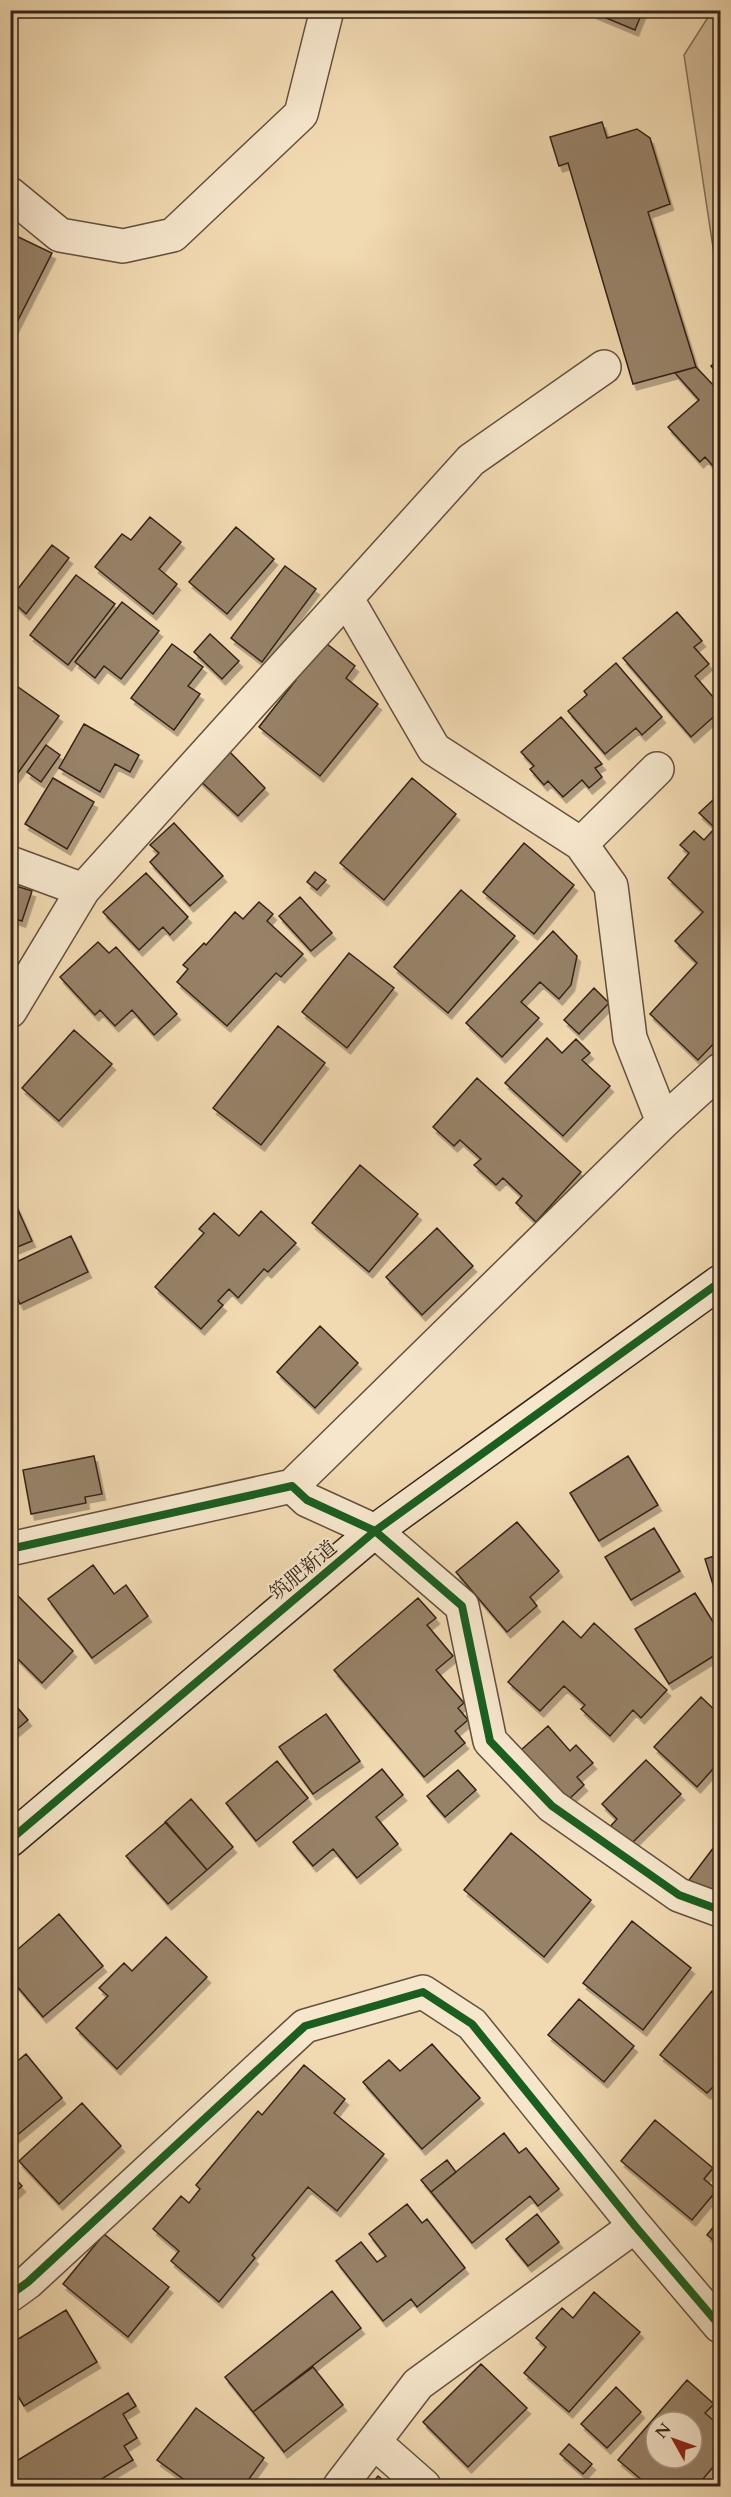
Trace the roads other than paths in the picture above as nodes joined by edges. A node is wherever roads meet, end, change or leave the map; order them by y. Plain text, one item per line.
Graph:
1 (327, 10) edge
2 (10, 194) edge
3 (604, 367) dead end
4 (347, 599) junction
5 (657, 769) dead end
6 (581, 844) junction
7 (10, 863) edge
8 (83, 890) junction
9 (10, 1011) edge
10 (720, 1070) edge
11 (663, 1122) junction
12 (720, 1282) edge
13 (292, 1485) junction
14 (375, 1531) junction
15 (10, 1549) edge
16 (10, 1840) edge
17 (720, 1910) edge
18 (635, 2226) junction
19 (10, 2295) edge
20 (720, 2326) edge
21 (374, 2442) junction
22 (340, 2487) edge
23 (424, 2487) edge

1 - 2 street
3 - 4 street
4 - 6 street
4 - 8 street
5 - 6 street
6 - 11 street
7 - 8 street
8 - 9 street
10 - 11 street
11 - 13 street
12 - 14 street, 筑肥新道
13 - 14 street
13 - 15 street
14 - 16 street, 筑肥新道
14 - 17 street
18 - 19 street
18 - 20 street
18 - 21 street
21 - 22 street
21 - 23 street

